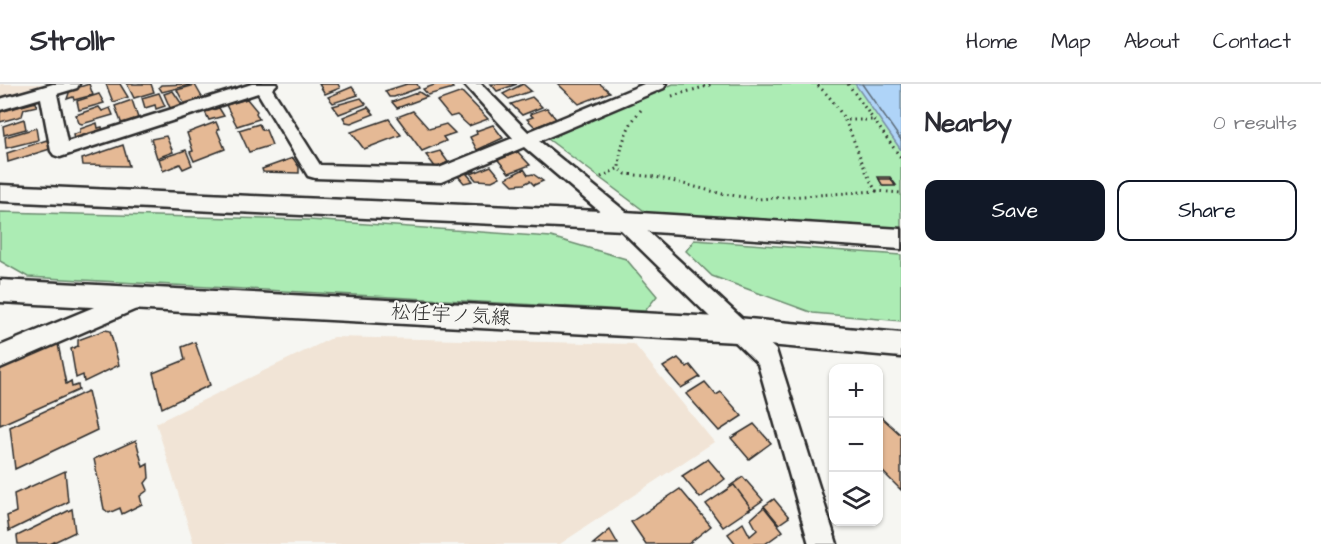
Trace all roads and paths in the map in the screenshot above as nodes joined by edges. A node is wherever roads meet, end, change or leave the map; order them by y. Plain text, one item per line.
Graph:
1 (71, 84) edge
2 (472, 84) edge
3 (714, 84) edge
4 (816, 84) edge
5 (848, 84) edge
6 (266, 85) edge
7 (664, 90) edge
8 (48, 91) junction
9 (0, 105) edge
10 (647, 105) dead end
11 (847, 120) junction
12 (875, 120) junction
13 (525, 139) junction
14 (901, 158) edge
15 (876, 191) junction
16 (0, 193) edge
17 (901, 193) edge
18 (624, 221) junction
19 (892, 238) edge
20 (0, 291) edge
21 (140, 297) junction
22 (737, 330) junction
23 (901, 345) edge
24 (0, 357) edge
25 (823, 544) edge

1 - 8 street
2 - 13 street
3 - 7 path
4 - 11 path
5 - 12 path
6 - 8 street
6 - 13 street
7 - 13 street
8 - 9 street
10 - 15 path
11 - 12 path
11 - 15 path
12 - 14 path
13 - 18 street
15 - 17 path
16 - 18 main road
18 - 19 main road
18 - 22 street
20 - 21 main road, 松任宇ノ気線
21 - 22 main road, 松任宇ノ気線
21 - 24 street
22 - 23 main road, 松任宇ノ気線
22 - 25 street

